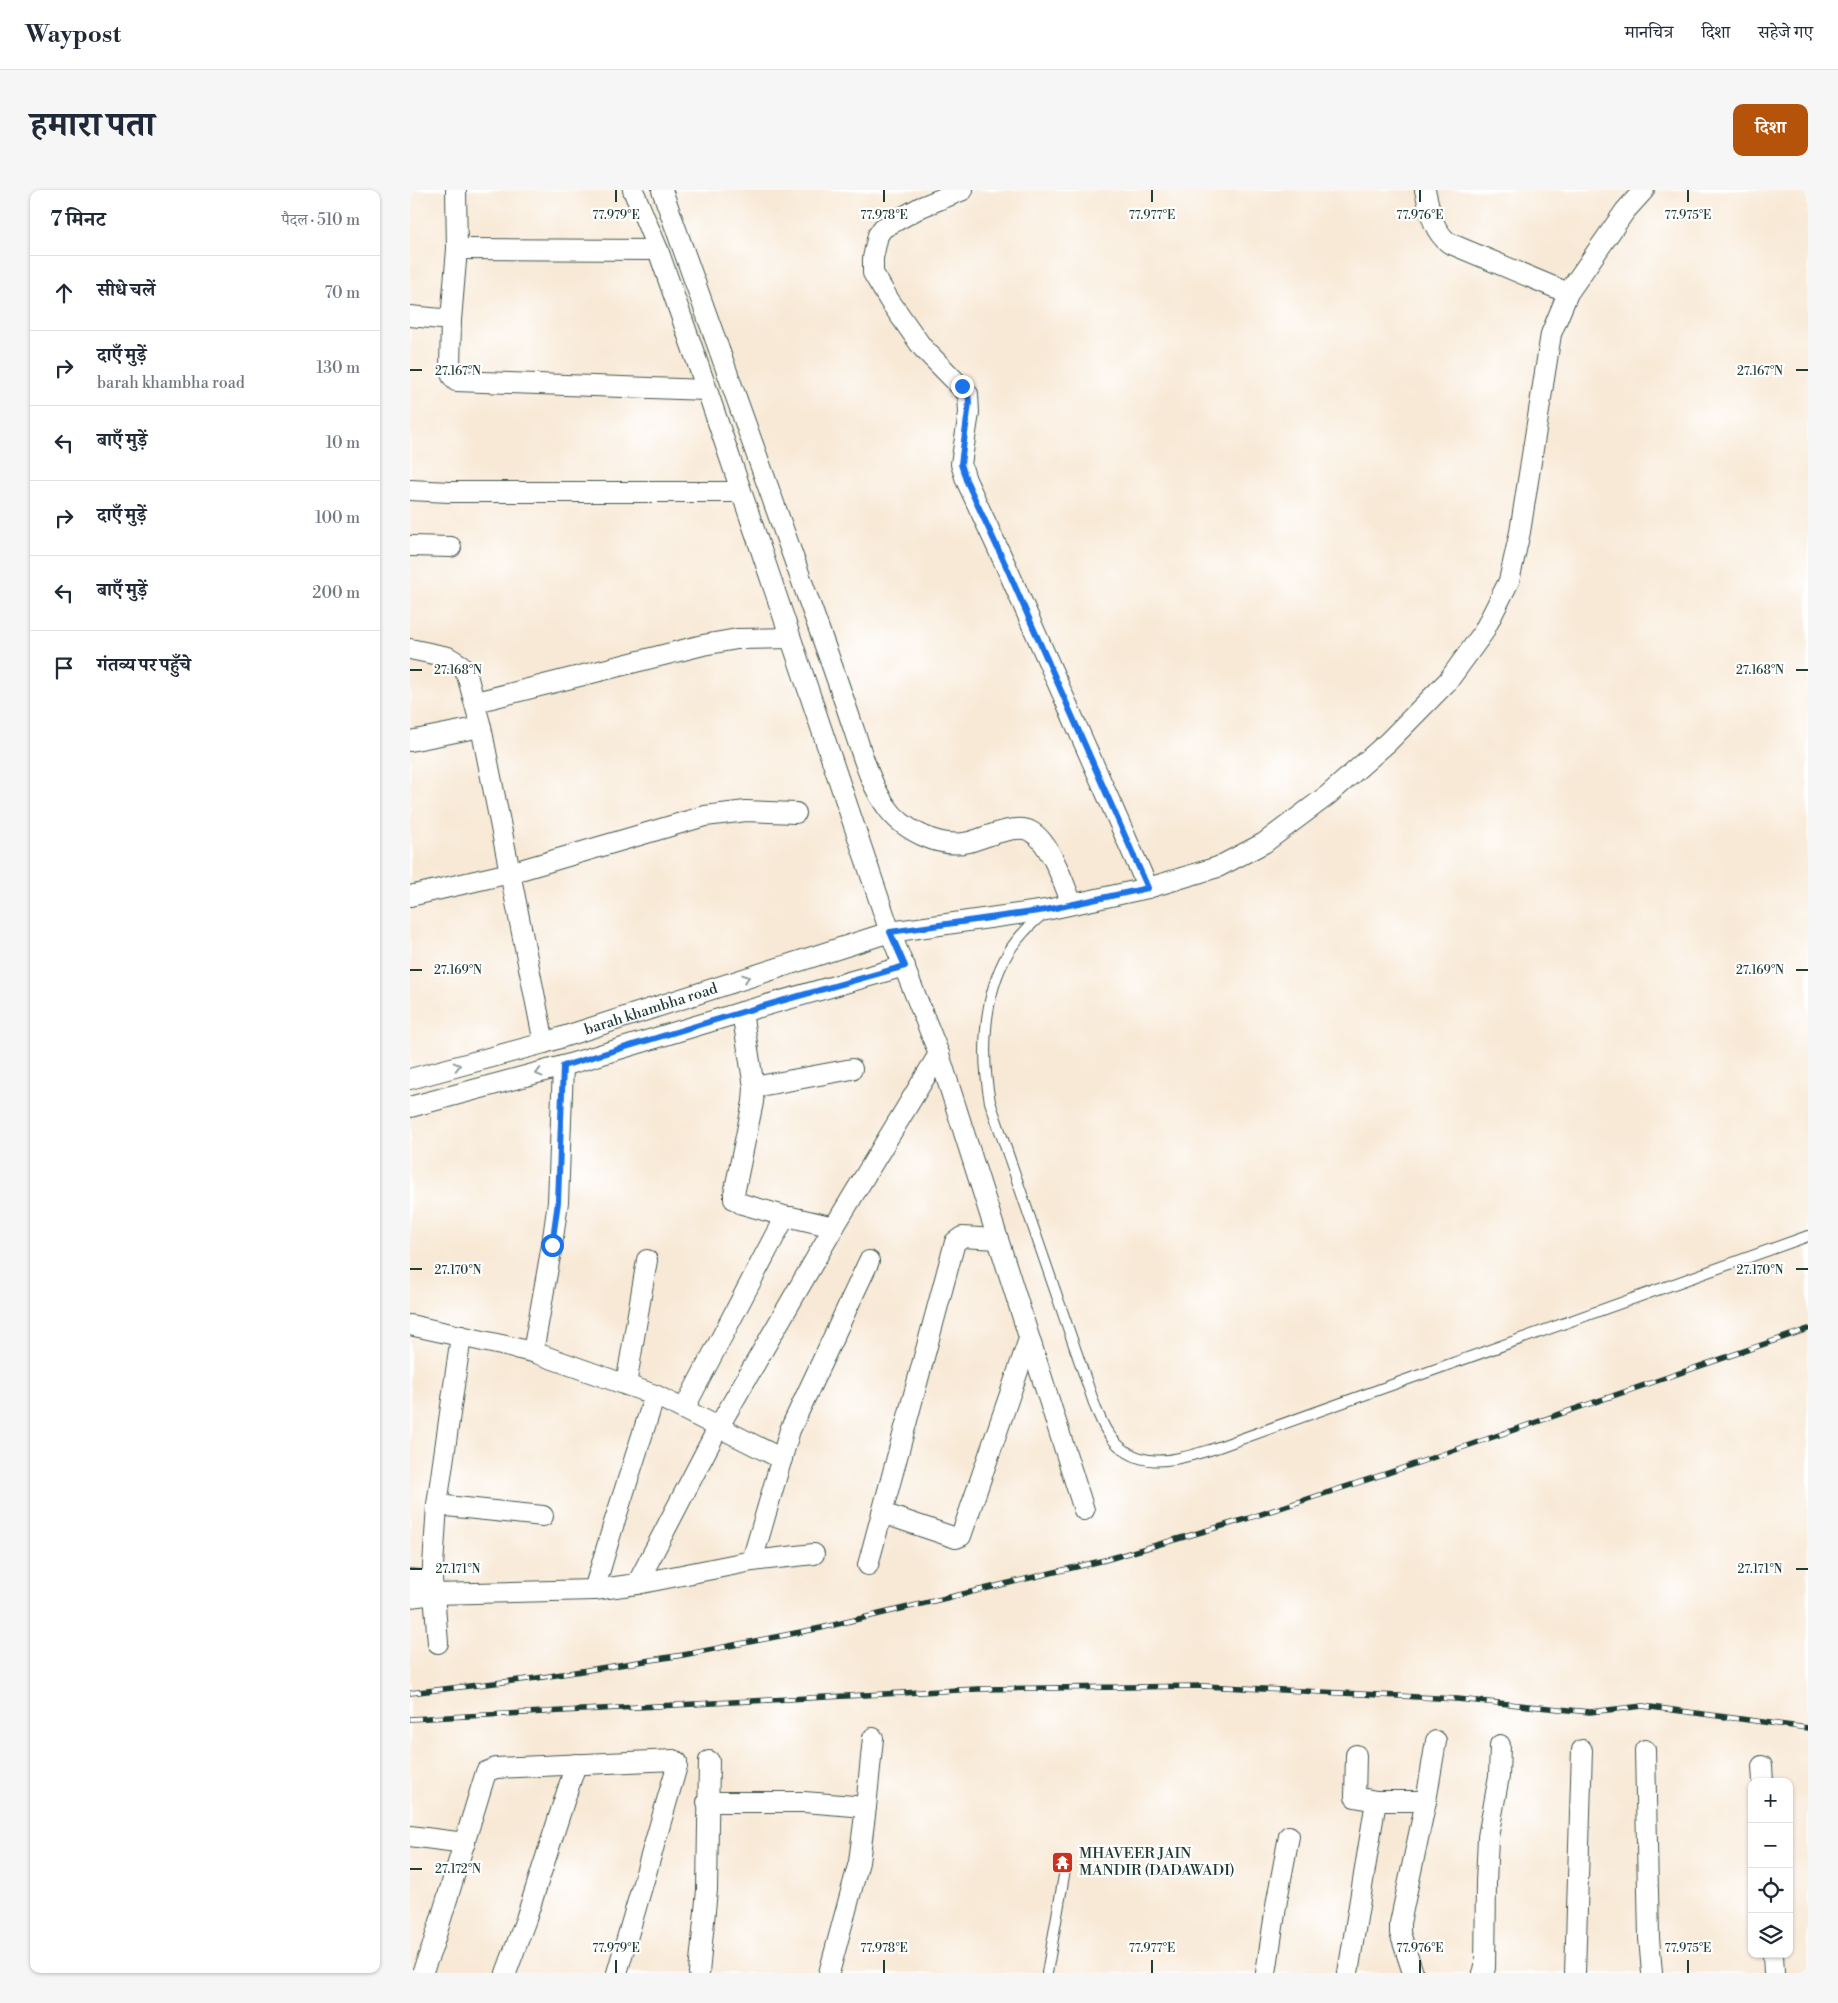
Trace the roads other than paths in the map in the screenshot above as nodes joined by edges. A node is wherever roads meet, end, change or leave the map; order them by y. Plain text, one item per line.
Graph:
1 (456, 190) edge
2 (633, 190) edge
3 (662, 190) edge
4 (963, 190) edge
5 (1425, 190) edge
6 (1644, 190) edge
7 (456, 249) junction
8 (658, 250) junction
9 (1568, 293) junction
10 (410, 316) edge
11 (451, 320) junction
12 (706, 390) junction
13 (410, 490) edge
14 (741, 492) junction
15 (410, 546) edge
16 (451, 547) dead end
17 (790, 638) junction
18 (410, 649) edge
19 (476, 702) junction
20 (481, 727) junction
21 (410, 741) edge
22 (796, 813) dead end
23 (510, 873) junction
24 (1148, 888) junction
25 (410, 896) edge
26 (1072, 904) junction
27 (1046, 910) junction
28 (890, 932) junction
29 (905, 966) junction
30 (742, 1012) junction
31 (544, 1043) junction
32 (939, 1054) junction
33 (563, 1066) junction
34 (852, 1070) dead end
35 (410, 1079) edge
36 (754, 1087) junction
37 (410, 1107) edge
38 (788, 1218) junction
39 (834, 1227) junction
40 (1808, 1236) edge
41 (998, 1239) junction
42 (647, 1260) dead end
43 (869, 1261) dead end
44 (410, 1325) edge
45 (461, 1336) junction
46 (1029, 1338) junction
47 (534, 1352) junction
48 (626, 1385) junction
49 (655, 1395) junction
50 (684, 1409) junction
51 (719, 1426) junction
52 (782, 1459) junction
53 (437, 1505) junction
54 (1084, 1510) dead end
55 (882, 1514) junction
56 (542, 1516) dead end
57 (814, 1554) dead end
58 (752, 1561) junction
59 (868, 1565) dead end
60 (410, 1578) edge
61 (637, 1584) junction
62 (433, 1588) junction
63 (594, 1590) junction
64 (410, 1597) edge
65 (438, 1643) dead end
66 (873, 1738) dead end
67 (1436, 1741) dead end
68 (1500, 1745) dead end
69 (1582, 1750) dead end
70 (1645, 1750) dead end
71 (1356, 1755) dead end
72 (709, 1761) dead end
73 (576, 1764) junction
74 (1376, 1801) junction
75 (1426, 1801) junction
76 (707, 1802) junction
77 (866, 1807) junction
78 (410, 1836) edge
79 (1289, 1836) dead end
80 (465, 1843) junction
81 (1066, 1864) dead end
82 (1773, 1958) edge
83 (422, 1973) edge
84 (506, 1973) edge
85 (618, 1973) edge
86 (699, 1973) edge
87 (829, 1973) edge
88 (1046, 1973) edge
89 (1266, 1973) edge
90 (1348, 1973) edge
91 (1413, 1973) edge
92 (1483, 1973) edge
93 (1575, 1973) edge
94 (1652, 1973) edge
95 (1774, 1973) edge

1 - 7 street
2 - 8 street
3 - 26 street
4 - 24 street
5 - 9 street
6 - 9 street, barah khambha road
7 - 8 street
7 - 11 street
8 - 12 street
9 - 24 street, barah khambha road
10 - 11 street
11 - 12 street
12 - 14 street
13 - 14 street
14 - 17 street
15 - 16 street
17 - 19 street
17 - 28 street
18 - 19 street
19 - 20 street
20 - 21 street
20 - 23 street
22 - 23 street
23 - 25 street
23 - 31 street
24 - 26 street, barah khambha road
26 - 27 street, barah khambha road
27 - 28 street, barah khambha road
27 - 40 lane
28 - 29 street
31 -> 28 street, barah khambha road
29 - 30 street, barah khambha road
29 - 32 street
30 - 33 street, barah khambha road
30 - 36 street
35 -> 31 street, barah khambha road
32 - 39 street
32 - 41 street
33 -> 37 street, barah khambha road
33 - 47 street
34 - 36 street
36 - 38 street
38 - 39 street
38 - 50 street
39 - 51 street
41 - 46 street
41 - 55 street
42 - 48 street
43 - 52 street
44 - 45 street
45 - 47 street
45 - 53 street
46 - 54 street
46 - 55 street
47 - 48 street
48 - 49 street
49 - 50 street
49 - 63 street
50 - 51 street
51 - 52 street
51 - 61 street
52 - 58 street
53 - 56 street
53 - 62 street
55 - 59 street
57 - 58 street
58 - 61 street
60 - 62 street
61 - 63 street
62 - 63 street
62 - 64 street
62 - 65 street
66 - 77 street
67 - 75 street
68 - 92 street
69 - 93 street
70 - 94 street
71 - 74 street
72 - 76 street
73 - 80 street
73 - 84 street
73 - 85 street
74 - 75 street
74 - 90 street
75 - 91 street
76 - 77 street
76 - 86 street
77 - 87 street
78 - 80 street
79 - 89 street
80 - 83 street
81 - 88 lane
82 - 95 street

